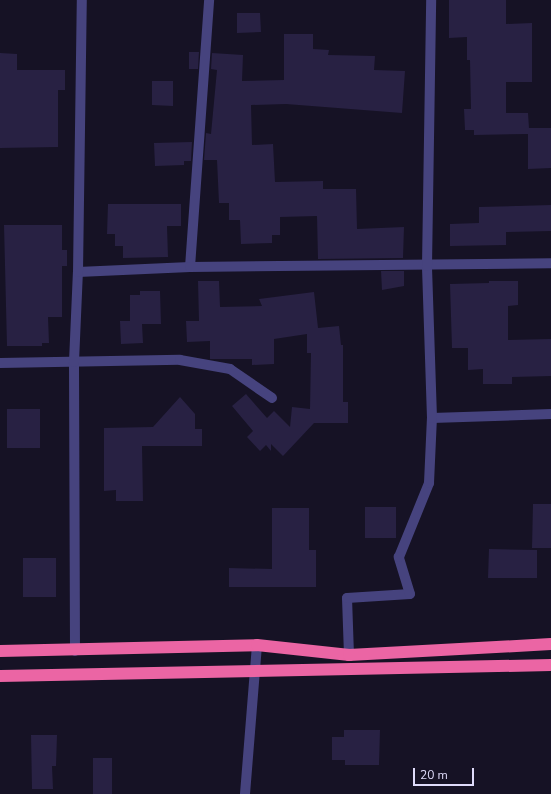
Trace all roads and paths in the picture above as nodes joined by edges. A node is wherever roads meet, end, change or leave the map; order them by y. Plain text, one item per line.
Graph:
1 (82, 0) edge
2 (209, 0) edge
3 (431, 0) edge
4 (551, 263) edge
5 (427, 266) junction
6 (190, 268) junction
7 (78, 272) junction
8 (74, 362) junction
9 (0, 363) edge
10 (272, 398) dead end
11 (551, 414) edge
12 (432, 418) junction
13 (551, 644) edge
14 (257, 645) junction
15 (0, 651) edge
16 (75, 651) junction
17 (349, 655) junction
18 (551, 665) edge
19 (256, 670) junction
20 (0, 676) edge
21 (246, 794) edge

1 - 7 street
2 - 6 street
3 - 5 street
4 - 5 street
5 - 6 street
5 - 12 street
6 - 7 street
7 - 8 street
8 - 9 street
8 - 10 street
8 - 16 street
11 - 12 street
12 - 17 street
13 - 17 highway
14 - 16 highway
14 - 17 highway
14 - 19 street
15 - 16 highway
18 - 19 highway
19 - 20 highway
19 - 21 street

